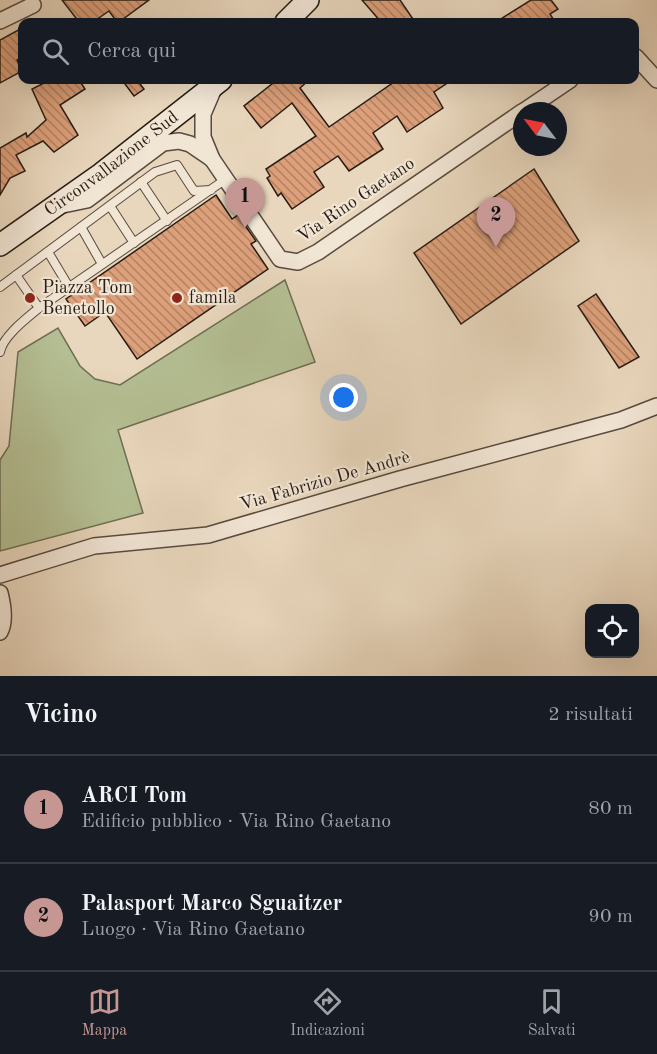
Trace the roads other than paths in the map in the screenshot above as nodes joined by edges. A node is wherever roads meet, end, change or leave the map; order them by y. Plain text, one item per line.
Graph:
1 (308, 0) edge
2 (33, 5) dead end
3 (289, 18) edge
4 (0, 21) edge
5 (639, 61) edge
6 (657, 80) edge
7 (216, 84) edge
8 (218, 84) edge
9 (564, 84) edge
10 (538, 102) edge
11 (174, 117) junction
12 (513, 119) edge
13 (203, 136) junction
14 (212, 159) junction
15 (226, 179) junction
16 (141, 182) junction
17 (212, 189) junction
18 (110, 206) junction
19 (55, 207) junction
20 (167, 221) junction
21 (81, 227) junction
22 (134, 243) junction
23 (0, 245) edge
24 (48, 252) junction
25 (102, 264) junction
26 (16, 275) junction
27 (0, 287) edge
28 (69, 287) junction
29 (39, 308) junction
30 (0, 352) edge
31 (657, 406) edge
32 (0, 575) edge
33 (0, 593) edge
34 (0, 632) edge

1 - 3 main road
2 - 4 street
5 - 6 street
7 - 11 main road, Circonvallazione Sud
8 - 13 street, Via Rino Gaetano
9 - 10 street, Via Rino Gaetano
11 - 13 street
11 - 19 main road, Circonvallazione Sud
12 - 15 street, Via Rino Gaetano
13 - 14 street, Via Rino Gaetano
14 - 15 street, Via Rino Gaetano
14 - 19 street, Via Rino Gaetano
15 - 17 lane
16 - 17 lane
16 - 18 lane
16 - 20 lane
17 - 20 lane
18 - 21 lane
18 - 22 lane
19 - 23 main road, Circonvallazione Sud
20 - 22 lane
21 - 24 lane
21 - 25 lane
22 - 25 lane
24 - 26 lane
24 - 28 lane
25 - 28 lane
26 - 27 lane
26 - 29 lane
28 - 29 lane
29 - 30 lane
31 - 32 street, Via Fabrizio De Andrè
33 - 34 street

